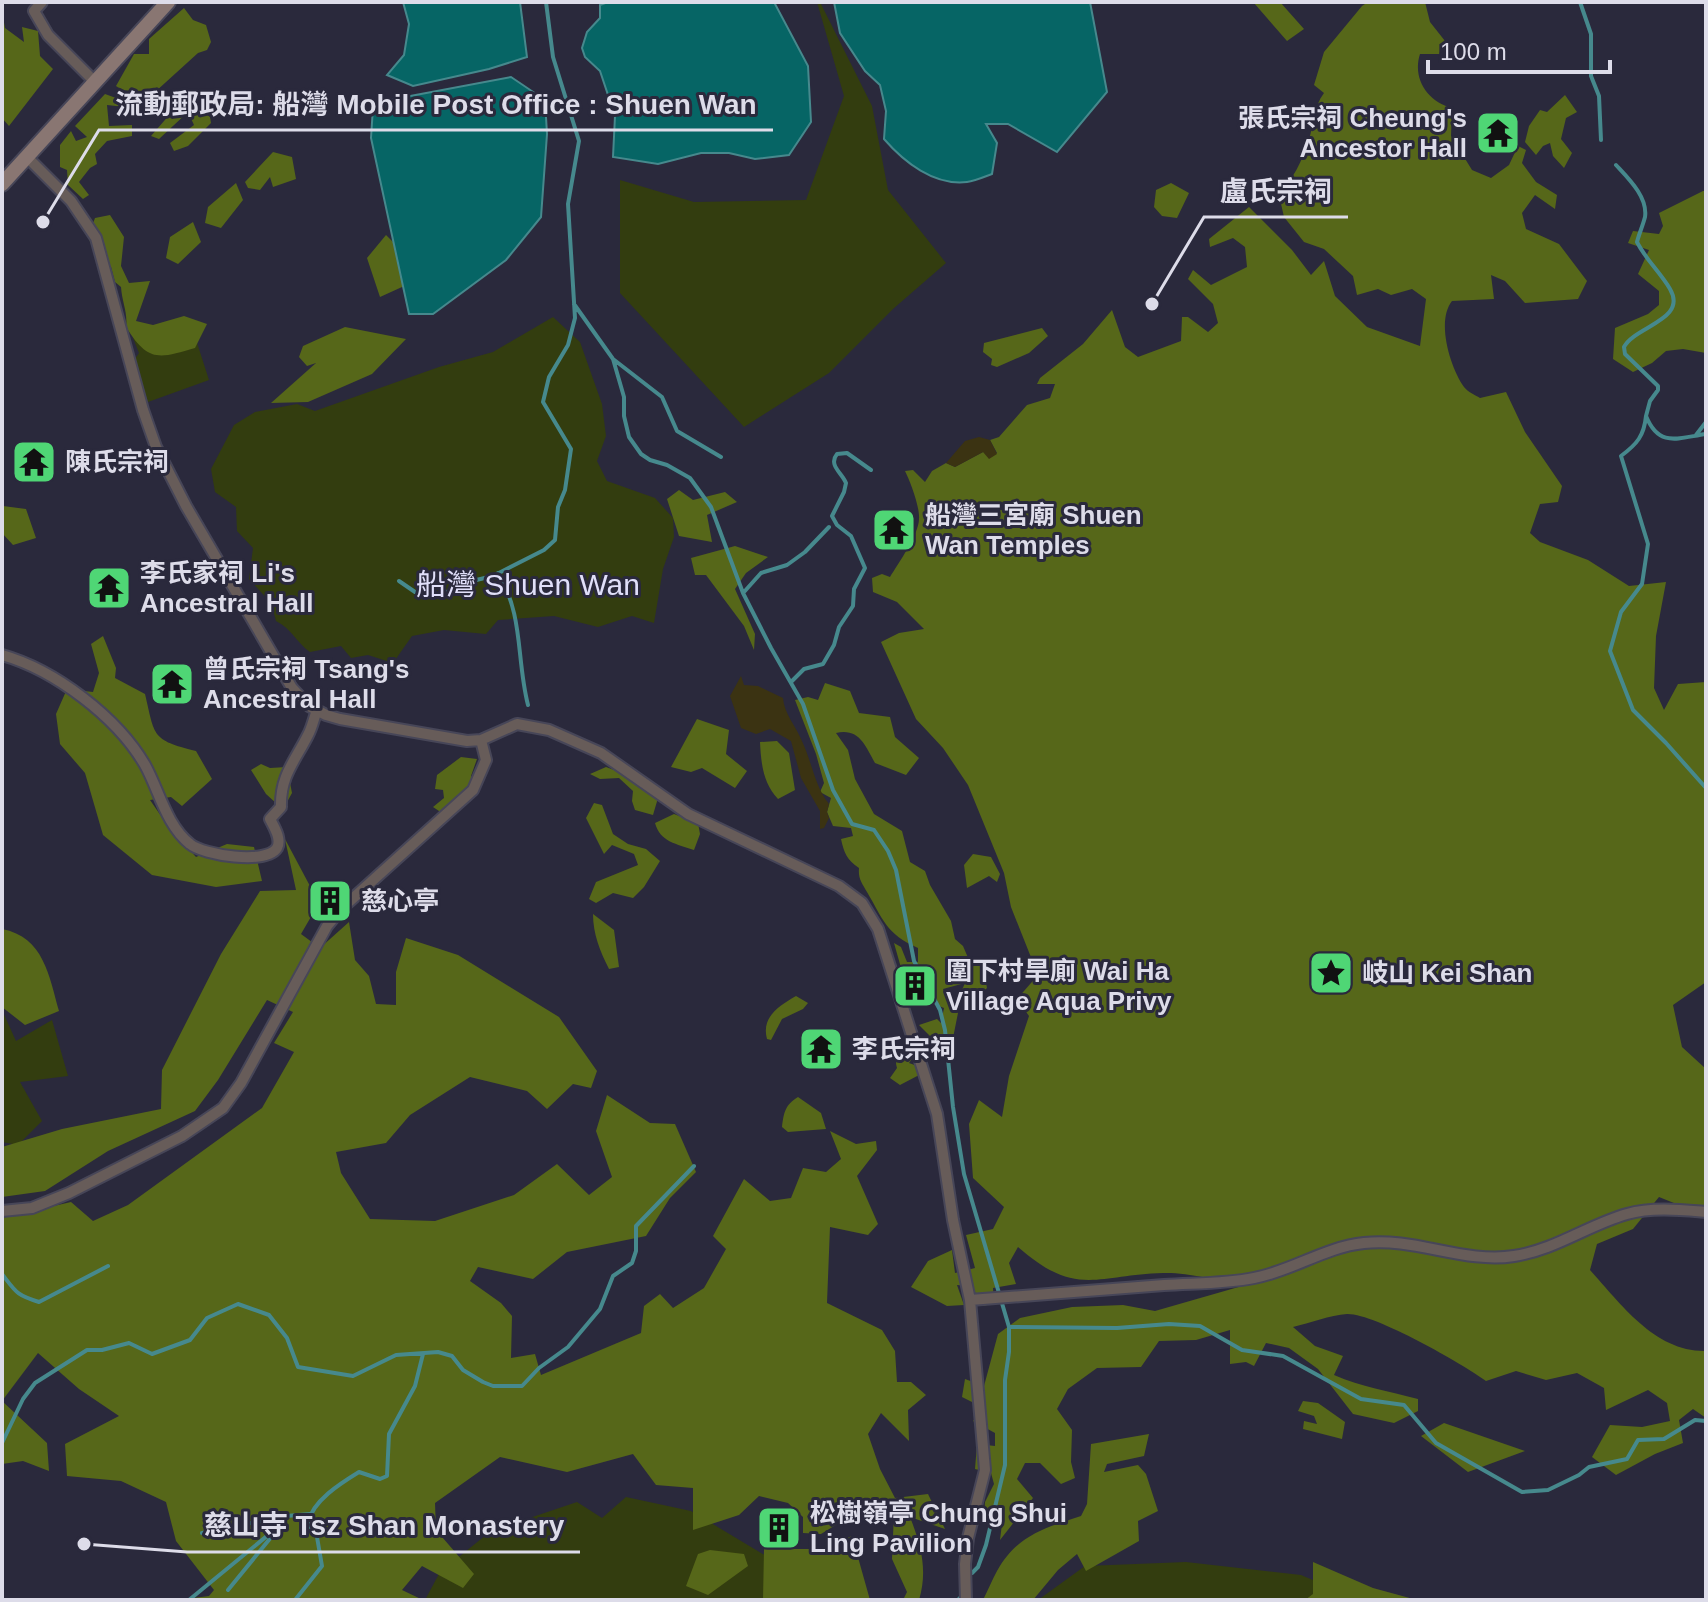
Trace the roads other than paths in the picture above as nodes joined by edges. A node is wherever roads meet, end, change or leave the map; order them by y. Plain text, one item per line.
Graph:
1 (42, 2) edge
2 (168, 2) edge
3 (95, 82) junction
4 (28, 158) junction
5 (2, 184) edge
6 (2, 655) edge
7 (317, 710) junction
8 (481, 740) junction
9 (2, 1211) edge
10 (1706, 1212) edge
11 (970, 1300) junction
12 (966, 1600) edge

1 - 3 street
2 - 3 main road
3 - 4 main road
4 - 5 main road
4 - 7 street
6 - 7 street
7 - 8 street
8 - 9 street
8 - 11 street
10 - 11 street
11 - 12 street

